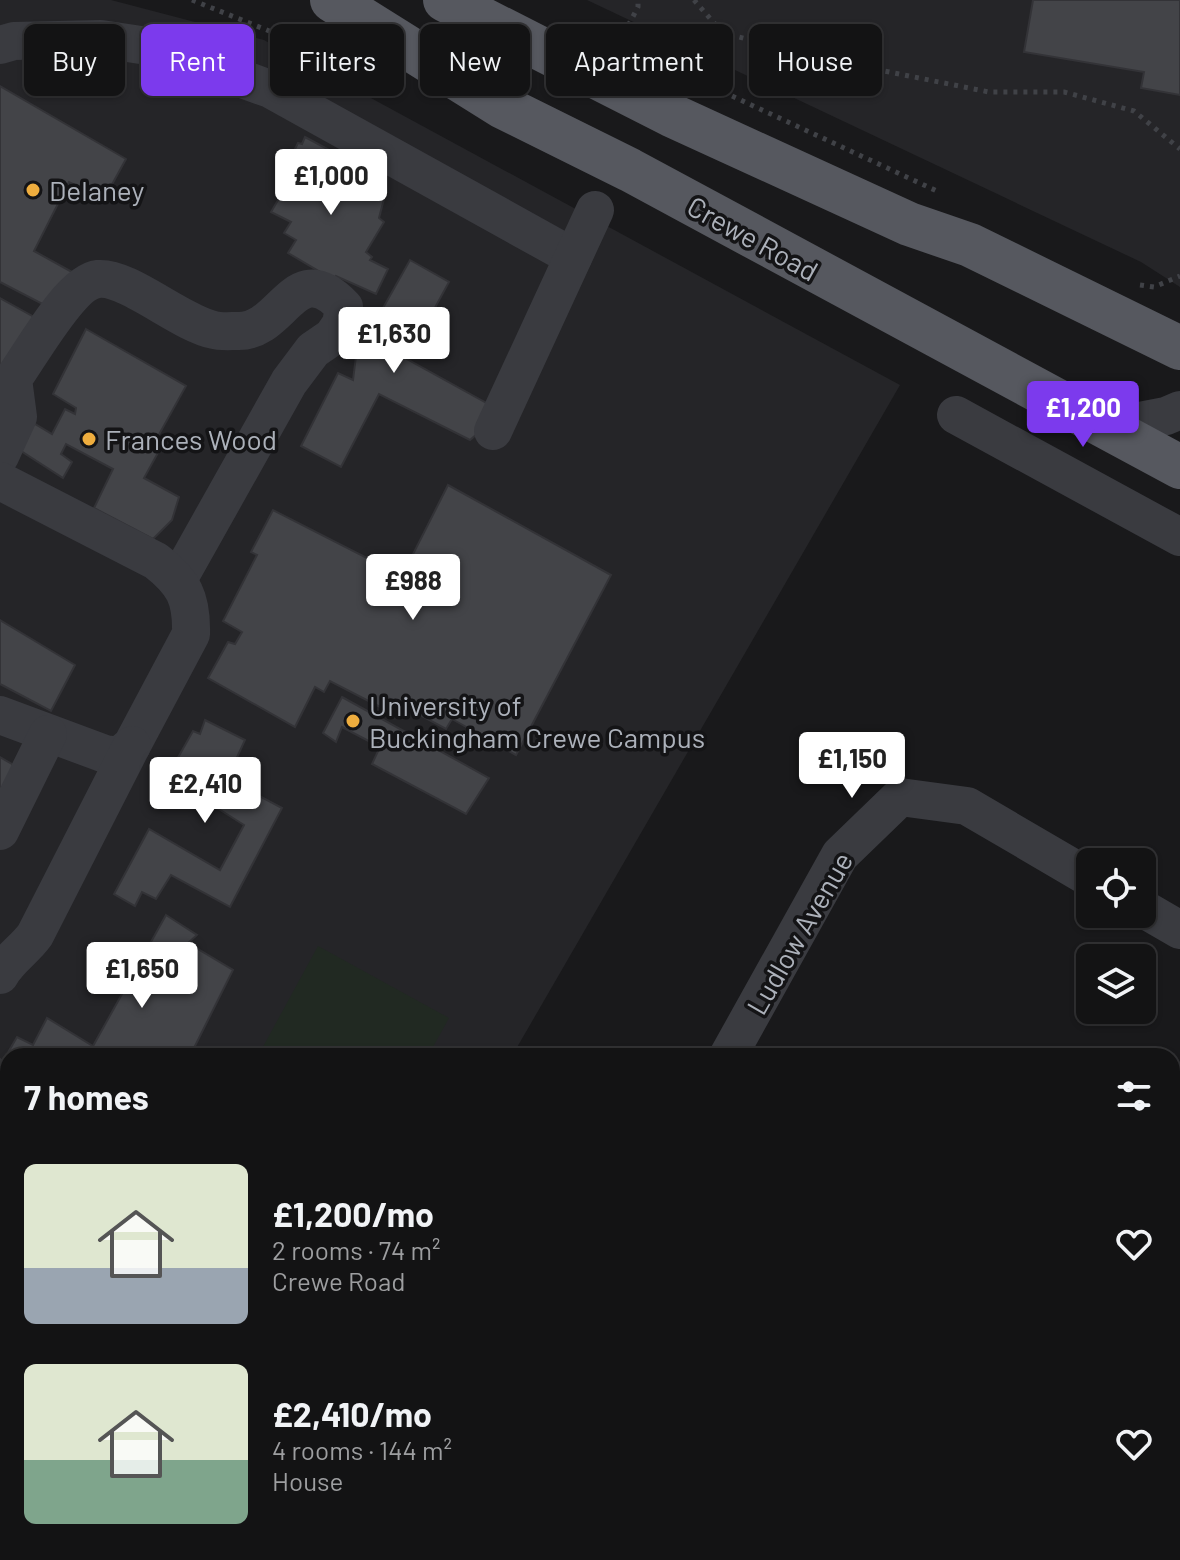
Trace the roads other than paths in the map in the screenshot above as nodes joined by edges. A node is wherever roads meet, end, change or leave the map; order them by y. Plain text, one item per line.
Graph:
1 (332, 0) edge
2 (445, 0) edge
3 (0, 45) edge
4 (595, 210) dead end
5 (573, 257) junction
6 (1180, 348) edge
7 (1180, 410) edge
8 (956, 415) dead end
9 (1103, 428) junction
10 (493, 431) dead end
11 (0, 456) edge
12 (1180, 467) edge
13 (0, 481) edge
14 (1180, 537) edge
15 (179, 578) junction
16 (0, 715) edge
17 (48, 734) junction
18 (132, 745) junction
19 (0, 831) edge
20 (1076, 870) edge
21 (1156, 916) edge
22 (1180, 930) edge
23 (0, 975) edge
24 (732, 1048) edge

1 - 9 main road, Crewe Road
2 - 6 main road
3 - 5 street
4 - 5 street
5 - 10 street
7 - 9 street
8 - 14 street
9 - 12 main road, Crewe Road
11 - 15 street
13 - 15 street
15 - 18 street
16 - 17 street
17 - 18 street
17 - 19 street
18 - 23 street
20 - 24 street, Ludlow Avenue
21 - 22 street

